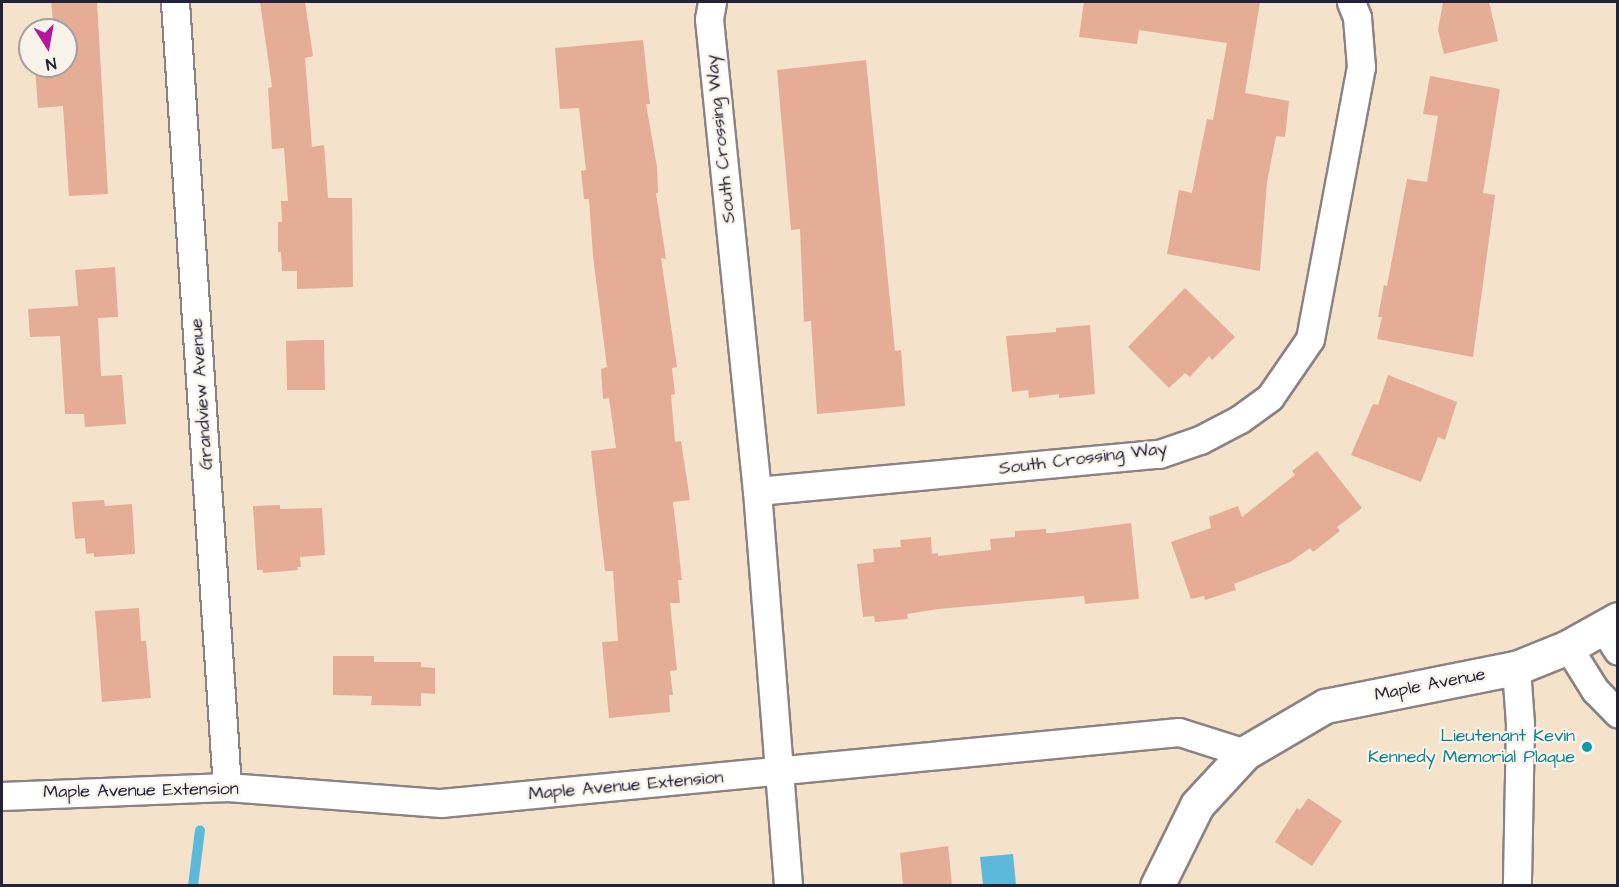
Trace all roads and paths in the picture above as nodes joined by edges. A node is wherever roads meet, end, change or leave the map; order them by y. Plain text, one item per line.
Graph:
1 (175, 2) edge
2 (712, 2) edge
3 (1351, 2) edge
4 (757, 491) junction
5 (1613, 633) edge
6 (1568, 647) junction
7 (1516, 668) junction
8 (1617, 714) edge
9 (1245, 753) junction
10 (780, 771) junction
11 (227, 787) junction
12 (2, 796) edge
13 (788, 885) edge
14 (1157, 885) edge
15 (1517, 885) edge

1 - 11 street, Grandview Avenue
2 - 4 street, South Crossing Way
3 - 4 street, South Crossing Way
4 - 10 street, South Crossing Way
5 - 6 main road, Maple Avenue
6 - 7 main road, Maple Avenue
6 - 8 street
7 - 9 main road, Maple Avenue
7 - 15 street
9 - 10 street, Maple Avenue Extension
9 - 14 main road, Maple Avenue
10 - 11 street, Maple Avenue Extension
10 - 13 street, South Crossing Way
11 - 12 street, Maple Avenue Extension

